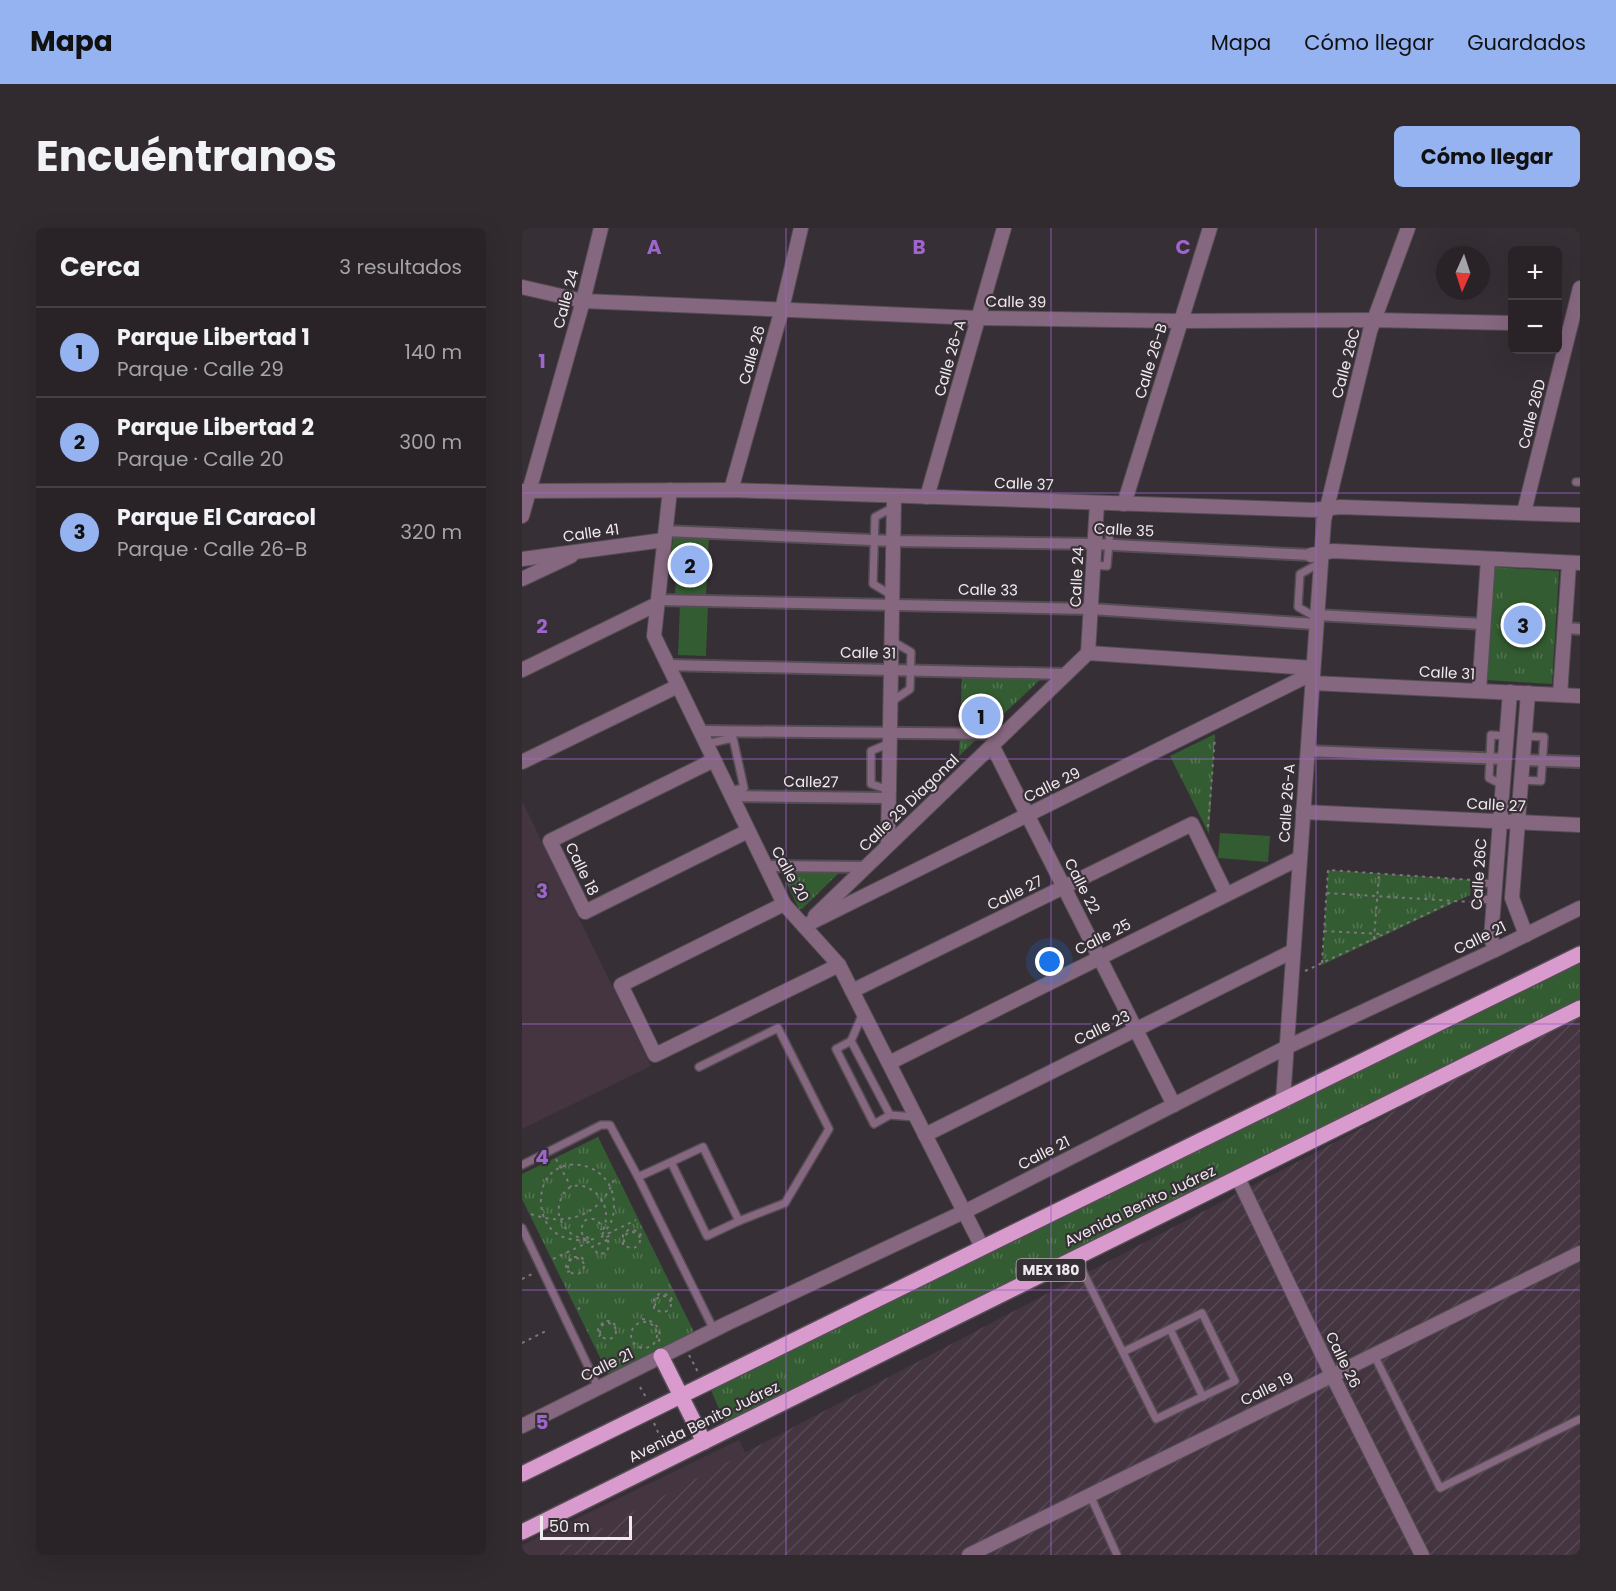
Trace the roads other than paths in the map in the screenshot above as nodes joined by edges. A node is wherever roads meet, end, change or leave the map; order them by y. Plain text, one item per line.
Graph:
1 (601, 228) edge
2 (801, 228) edge
3 (1004, 228) edge
4 (1210, 228) edge
5 (1408, 228) edge
6 (522, 287) edge
7 (1580, 288) edge
8 (583, 301) junction
9 (782, 309) junction
10 (978, 318) junction
11 (1374, 320) junction
12 (1180, 321) junction
13 (1508, 323) edge
14 (1570, 325) edge
15 (670, 490) junction
16 (731, 490) junction
17 (526, 491) edge
18 (927, 497) junction
19 (894, 502) junction
20 (1098, 503) junction
21 (1124, 504) junction
22 (1327, 509) junction
23 (1524, 512) junction
24 (1580, 515) edge
25 (522, 516) edge
26 (665, 536) junction
27 (874, 540) junction
28 (893, 541) junction
29 (1102, 545) junction
30 (582, 551) junction
31 (1318, 557) junction
32 (522, 559) edge
33 (1488, 559) junction
34 (1574, 563) edge
35 (522, 579) edge
36 (893, 600) junction
37 (658, 602) junction
38 (1091, 609) junction
39 (1317, 619) junction
40 (1483, 624) junction
41 (1565, 628) junction
42 (1580, 629) edge
43 (892, 641) junction
44 (1089, 653) junction
45 (668, 665) junction
46 (522, 670) edge
47 (891, 670) junction
48 (910, 670) junction
49 (1067, 674) junction
50 (1313, 674) junction
51 (678, 686) junction
52 (1479, 691) junction
53 (1510, 692) junction
54 (1528, 693) junction
55 (1560, 695) junction
56 (1580, 696) edge
57 (891, 702) junction
58 (1005, 734) junction
59 (1507, 736) junction
60 (1525, 736) junction
61 (703, 738) junction
62 (890, 738) junction
63 (992, 745) junction
64 (1307, 751) junction
65 (1490, 759) junction
66 (1505, 759) junction
67 (714, 760) junction
68 (1523, 760) junction
69 (1542, 761) junction
70 (522, 762) edge
71 (1580, 762) edge
72 (1521, 780) junction
73 (1503, 785) junction
74 (730, 794) junction
75 (889, 794) junction
76 (1303, 812) junction
77 (1028, 816) junction
78 (1500, 822) junction
79 (1518, 822) junction
80 (1580, 825) edge
81 (748, 831) junction
82 (888, 845) junction
83 (1300, 858) junction
84 (766, 866) junction
85 (866, 867) junction
86 (1064, 887) junction
87 (1226, 894) junction
88 (784, 904) junction
89 (1580, 908) edge
90 (804, 927) junction
91 (1526, 934) junction
92 (1495, 950) junction
93 (1293, 951) junction
94 (1580, 954) edge
95 (1099, 957) junction
96 (839, 965) junction
97 (852, 991) junction
98 (1579, 1011) edge
99 (863, 1013) junction
100 (1136, 1029) junction
101 (851, 1041) junction
102 (1287, 1047) junction
103 (889, 1063) junction
104 (699, 1067) dead end
105 (1283, 1100) junction
106 (1174, 1105) junction
107 (890, 1115) junction
108 (916, 1117) junction
109 (925, 1135) junction
110 (671, 1162) junction
111 (522, 1165) edge
112 (638, 1177) junction
113 (1238, 1178) junction
114 (964, 1211) junction
115 (739, 1221) junction
116 (522, 1228) edge
117 (982, 1247) junction
118 (1580, 1253) edge
119 (1076, 1258) junction
120 (1170, 1329) junction
121 (714, 1330) junction
122 (1123, 1352) junction
123 (1374, 1355) junction
124 (661, 1356) junction
125 (1332, 1375) junction
126 (598, 1387) junction
127 (681, 1395) junction
128 (1203, 1397) junction
129 (1580, 1419) edge
130 (522, 1426) edge
131 (704, 1442) junction
132 (522, 1474) edge
133 (1090, 1495) junction
134 (522, 1532) edge
135 (969, 1555) edge
136 (1118, 1555) edge
137 (1422, 1555) edge

1 - 8 street, Calle 24
2 - 9 street, Calle 26
3 - 10 street, Calle 26-A
4 - 12 street, Calle 26-B
5 - 11 street, Calle 26C
6 - 8 street, Calle 39
7 - 14 street, Calle 26D
8 - 9 street, Calle 39
8 - 17 street, Calle 24
9 - 10 street, Calle 39
9 - 16 street, Calle 26
10 - 12 street, Calle 39
10 - 18 street, Calle 26-A
11 - 12 street, Calle 39
11 - 13 street, Calle 39
11 - 22 street, Calle 26C
12 - 21 street, Calle 26-B
14 - 23 street, Calle 26D
15 - 16 street, Calle 37
15 - 17 street, Calle 37
15 - 26 street, Calle 20
16 - 19 street, Calle 37
17 - 25 street, Calle 24
18 - 19 street, Calle 37
18 - 20 street, Calle 37
19 - 27 lane
19 - 28 street
20 - 21 street, Calle 37
20 - 29 street, Calle 24
21 - 22 street, Calle 37
22 - 23 street, Calle 37
22 - 31 street, Calle 26-A
23 - 24 street, Calle 37
26 - 27 street, Calle 35
26 - 30 street, Calle 41
26 - 37 street, Calle 20
27 - 28 street, Calle 35
27 - 36 lane
28 - 29 street, Calle 35
28 - 36 street
29 - 31 street, Calle 35
29 - 38 street, Calle 24
30 - 32 street, Calle 41
30 - 35 street
31 - 33 street, Calle 35
31 - 39 street, Calle 26-A
31 - 39 lane
33 - 34 street, Calle 35
33 - 40 street
34 - 41 street
36 - 37 street, Calle 33
36 - 38 street, Calle 33
36 - 43 street
37 - 45 street, Calle 20
37 - 46 street
38 - 39 street, Calle 33
38 - 44 street, Calle 24
39 - 40 street, Calle 33
39 - 50 street, Calle 26-A
40 - 52 street
41 - 42 street
41 - 55 street
43 - 47 street
43 - 48 lane
44 - 49 street, Calle 29 Diagonal
44 - 50 street, Calle 31
45 - 47 street, Calle 31
45 - 51 street, Calle 20
47 - 48 street, Calle 31
47 - 57 street
48 - 49 street, Calle 31
48 - 57 lane
49 - 58 street, Calle 29 Diagonal
50 - 52 street, Calle 31
50 - 64 street, Calle 26-A
50 - 77 street, Calle 29
51 - 61 street, Calle 20
51 - 70 street
52 - 53 street, Calle 31
53 - 54 street, Calle 31
53 - 59 street, Calle 26C
54 - 55 street, Calle 31
54 - 60 street
55 - 56 street, Calle 31
57 - 62 street
58 - 62 street
58 - 63 street, Calle 29 Diagonal
59 - 65 lane
59 - 66 street, Calle 26C
60 - 68 street
60 - 69 lane
61 - 62 street
61 - 67 street, Calle 20
61 - 74 lane
62 - 75 street
63 - 77 street, Calle 22
63 - 82 street, Calle 29 Diagonal
64 - 65 street
64 - 76 street, Calle 26-A
65 - 66 street
65 - 73 lane
66 - 73 street, Calle 26C
67 - 74 street, Calle 20
67 - 81 street, Calle 18
68 - 69 street
68 - 72 street
69 - 71 street
69 - 72 lane
72 - 79 street
73 - 78 street, Calle 26C
74 - 75 street, Calle27
74 - 81 street, Calle 20
75 - 82 street
76 - 78 street, Calle 27
76 - 83 street, Calle 26-A
77 - 86 street, Calle 22
77 - 90 street, Calle 29
78 - 79 street, Calle 27
78 - 92 street, Calle 26C
79 - 80 street, Calle 27
79 - 91 street
81 - 84 street, Calle 20
82 - 85 street, Calle 29 Diagonal
83 - 87 street, Calle 25
83 - 93 street, Calle 26-A
84 - 85 street
84 - 88 street, Calle 20
85 - 90 street, Calle 29 Diagonal
86 - 87 street, Calle 27
86 - 95 street, Calle 22
86 - 97 street, Calle 27
87 - 95 street, Calle 25
88 - 90 street, Calle 20
88 - 96 street
89 - 91 street, Calle 21
90 - 96 street, Calle 20
91 - 92 street, Calle 21
92 - 102 street, Calle 21
93 - 100 street, Calle 23
93 - 102 street, Calle 26-A
94 - 105 main road
95 - 100 street, Calle 22
95 - 103 street, Calle 25
96 - 97 street, Calle 20
97 - 99 street, Calle 20
98 - 113 main road, Avenida Benito Juárez / MEX 180
99 - 101 lane
99 - 103 street, Calle 20
100 - 106 street, Calle 22
100 - 109 street, Calle 23
101 - 107 lane
101 - 107 lane
102 - 105 street, Calle 26-A
102 - 106 street, Calle 21
103 - 108 street, Calle 20
104 - 115 lane
105 - 117 main road
106 - 114 street, Calle 21
107 - 108 lane
108 - 109 street, Calle 20
109 - 114 street, Calle 20
110 - 112 lane
110 - 115 lane
110 - 115 lane
111 - 112 lane
112 - 121 lane
113 - 119 main road, Avenida Benito Juárez / MEX 180
113 - 125 street, Calle 26
114 - 117 street, Calle 20
114 - 121 street, Calle 21
116 - 126 lane
117 - 127 main road
118 - 123 street, Calle 19
119 - 122 lane
119 - 131 main road, Avenida Benito Juárez / MEX 180
120 - 122 lane
120 - 128 lane
120 - 128 lane
121 - 124 street, Calle 21
122 - 128 lane
123 - 125 street, Calle 19
123 - 129 lane
124 - 126 street, Calle 21
124 - 127 main road
125 - 133 street, Calle 19
125 - 137 street, Calle 26
126 - 130 street, Calle 21
127 - 131 main road
127 - 132 main road
131 - 134 main road, Avenida Benito Juárez / MEX 180
133 - 135 street, Calle 19
133 - 136 lane

